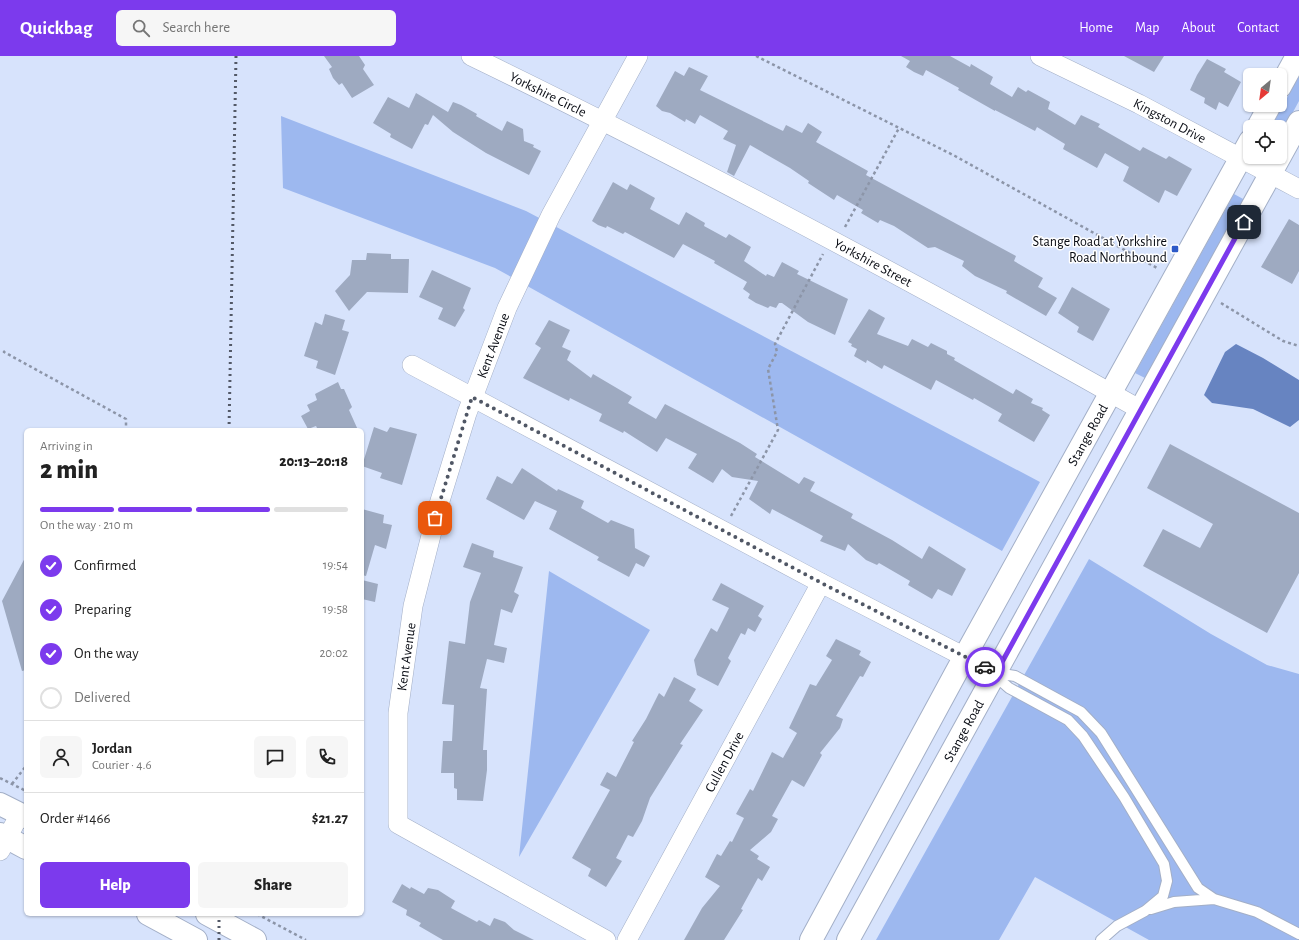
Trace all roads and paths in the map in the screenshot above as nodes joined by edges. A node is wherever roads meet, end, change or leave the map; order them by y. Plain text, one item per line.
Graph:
1 (471, 56) edge
2 (638, 56) edge
3 (756, 56) edge
4 (1040, 56) edge
5 (1297, 56) edge
6 (1287, 74) edge
7 (604, 120) junction
8 (1299, 122) edge
9 (900, 128) junction
10 (1243, 148) edge
11 (1243, 154) edge
12 (1261, 164) edge
13 (1271, 174) junction
14 (1299, 189) edge
15 (834, 241) junction
16 (1157, 268) dead end
17 (1221, 303) dead end
18 (1299, 346) edge
19 (5, 351) dead end
20 (412, 365) dead end
21 (1111, 394) junction
22 (472, 397) junction
23 (1140, 410) junction
24 (126, 428) edge
25 (723, 531) junction
26 (821, 583) junction
27 (965, 656) junction
28 (996, 673) junction
29 (24, 769) edge
30 (0, 778) edge
31 (12, 784) junction
32 (24, 790) edge
33 (0, 804) edge
34 (24, 811) edge
35 (8, 843) edge
36 (1214, 899) junction
37 (1145, 911) junction
38 (152, 916) edge
39 (211, 916) edge
40 (261, 916) edge
41 (1299, 934) edge
42 (196, 940) edge
43 (255, 940) edge
44 (306, 940) edge
45 (606, 940) edge
46 (627, 940) edge
47 (811, 940) edge
48 (848, 940) edge
49 (1101, 940) edge

1 - 7 street, Yorkshire Circle
2 - 7 street, Kent Avenue
3 - 9 path
4 - 10 street, Kingston Drive
5 - 6 main road
7 - 15 street, Yorkshire Street
7 - 22 street, Kent Avenue
8 - 13 main road, Stange Road
9 - 15 path
9 - 16 path
11 - 21 main road, Stange Road
12 - 13 street, Kingston Drive
13 - 14 street, Kingston Drive
13 - 23 main road, Stange Road
15 - 21 street, Yorkshire Street
15 - 25 path
17 - 18 path
19 - 24 path
20 - 22 street
21 - 23 street, Yorkshire Street
21 - 27 main road, Stange Road
22 - 25 street
22 - 45 street, Kent Avenue
23 - 28 main road, Stange Road
25 - 26 street
26 - 27 street
26 - 46 street, Cullen Drive
27 - 28 street
27 - 47 main road, Stange Road
28 - 36 lane
28 - 37 lane
28 - 48 main road, Stange Road
29 - 31 path
30 - 31 path
31 - 32 path
33 - 34 main road
34 - 35 street
36 - 37 lane
36 - 41 lane
37 - 49 lane
38 - 42 main road
39 - 43 main road
40 - 44 path

